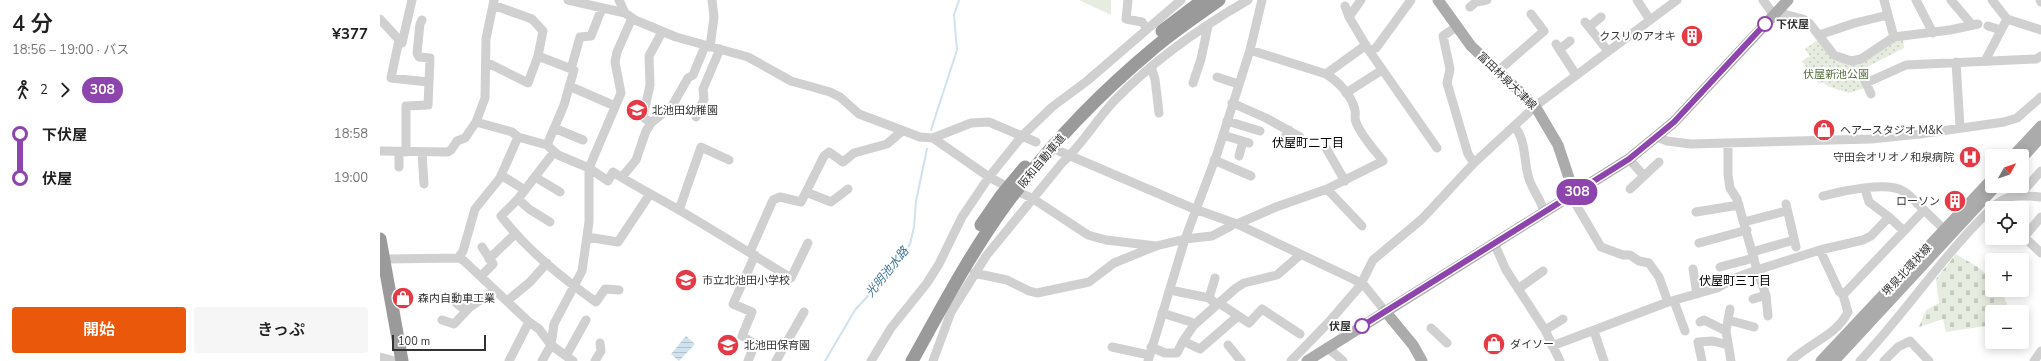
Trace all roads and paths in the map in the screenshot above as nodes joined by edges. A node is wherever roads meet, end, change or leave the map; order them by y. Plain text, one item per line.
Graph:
1 (412, 0) edge
2 (568, 0) edge
3 (619, 0) edge
4 (712, 0) edge
5 (1128, 0) edge
6 (1167, 0) edge
7 (1181, 0) edge
8 (1203, 0) edge
9 (1219, 0) edge
10 (1248, 0) edge
11 (1262, 0) edge
12 (1361, 0) edge
13 (1411, 0) edge
14 (1438, 0) edge
15 (1487, 0) edge
16 (1637, 0) edge
17 (1677, 0) edge
18 (1763, 0) edge
19 (1788, 0) edge
20 (1884, 0) edge
21 (1916, 0) edge
22 (1951, 0) edge
23 (1992, 0) edge
24 (494, 2) edge
25 (1345, 6) dead end
26 (602, 8) junction
27 (1470, 8) dead end
28 (1169, 10) junction
29 (1776, 13) junction
30 (1531, 14) dead end
31 (1888, 15) junction
32 (628, 16) junction
33 (1349, 17) junction
34 (1601, 17) dead end
35 (2007, 19) junction
36 (385, 20) edge
37 (422, 20) dead end
38 (1650, 20) junction
39 (1979, 25) junction
40 (1208, 26) junction
41 (1456, 27) junction
42 (1147, 29) junction
43 (2000, 30) junction
44 (2041, 30) edge
45 (662, 32) junction
46 (1933, 33) junction
47 (1818, 35) junction
48 (1894, 37) junction
49 (1570, 41) dead end
50 (401, 45) junction
51 (707, 46) junction
52 (1367, 48) junction
53 (720, 49) junction
54 (1250, 50) junction
55 (1608, 51) junction
56 (538, 56) junction
57 (2041, 56) edge
58 (1985, 61) junction
59 (486, 62) junction
60 (1956, 62) junction
61 (1151, 67) junction
62 (571, 69) junction
63 (1382, 70) junction
64 (1498, 71) junction
65 (1861, 72) dead end
66 (1326, 74) junction
67 (1576, 75) junction
68 (1217, 77) dead end
69 (1196, 80) dead end
70 (428, 82) junction
71 (1238, 84) junction
72 (1866, 84) junction
73 (570, 86) junction
74 (1346, 93) junction
75 (1871, 94) dead end
76 (2041, 97) edge
77 (1232, 103) junction
78 (615, 106) junction
79 (1535, 106) junction
80 (1159, 113) dead end
81 (696, 116) dead end
82 (1227, 121) junction
83 (476, 122) junction
84 (651, 123) junction
85 (1514, 126) junction
86 (2041, 126) edge
87 (1960, 127) junction
88 (554, 128) junction
89 (902, 130) junction
90 (1289, 130) junction
91 (1260, 131) dead end
92 (1223, 135) junction
93 (1022, 136) junction
94 (518, 137) junction
95 (1300, 137) dead end
96 (1657, 137) junction
97 (2041, 137) edge
98 (933, 138) junction
99 (583, 140) dead end
100 (1283, 141) dead end
101 (1036, 142) dead end
102 (1728, 143) junction
103 (550, 148) junction
104 (1326, 148) dead end
105 (1437, 148) dead end
106 (2020, 149) edge
107 (2029, 150) edge
108 (380, 151) edge
109 (1059, 151) dead end
110 (402, 152) junction
111 (422, 152) junction
112 (1070, 156) junction
113 (1239, 156) dead end
114 (1629, 159) junction
115 (729, 160) dead end
116 (1214, 160) junction
117 (1659, 162) dead end
118 (1474, 163) junction
119 (398, 167) dead end
120 (588, 168) junction
121 (2041, 171) edge
122 (501, 175) junction
123 (1251, 176) dead end
124 (1644, 176) junction
125 (535, 177) junction
126 (622, 177) junction
127 (989, 178) junction
128 (1345, 181) junction
129 (423, 184) dead end
130 (1002, 184) dead end
131 (1985, 187) edge
132 (1634, 188) dead end
133 (848, 189) dead end
134 (1327, 189) junction
135 (1865, 189) junction
136 (525, 190) junction
137 (560, 192) dead end
138 (806, 192) junction
139 (1989, 193) edge
140 (650, 194) junction
141 (1023, 194) dead end
142 (1573, 194) junction
143 (1823, 196) dead end
144 (2019, 196) junction
145 (2041, 197) edge
146 (1032, 198) junction
147 (518, 199) junction
148 (1999, 201) edge
149 (1739, 205) junction
150 (1195, 208) junction
151 (679, 210) junction
152 (1924, 210) junction
153 (1544, 212) junction
154 (1701, 214) dead end
155 (1985, 215) edge
156 (1889, 217) junction
157 (2041, 217) edge
158 (550, 222) dead end
159 (1235, 224) junction
160 (1362, 226) dead end
161 (1746, 226) junction
162 (1904, 231) junction
163 (1948, 232) junction
164 (514, 234) junction
165 (587, 237) junction
166 (380, 239) edge
167 (1185, 239) junction
168 (808, 243) dead end
169 (1699, 243) dead end
170 (1494, 244) junction
171 (1156, 246) junction
172 (482, 247) dead end
173 (1820, 250) junction
174 (752, 253) junction
175 (2041, 253) edge
176 (1300, 255) junction
177 (1753, 255) junction
178 (382, 256) edge
179 (458, 258) junction
180 (489, 259) junction
181 (547, 263) junction
182 (1720, 267) dead end
183 (1693, 269) dead end
184 (1757, 270) junction
185 (1543, 271) dead end
186 (974, 273) junction
187 (481, 276) junction
188 (1215, 278) dead end
189 (1361, 283) junction
190 (574, 286) junction
191 (1518, 289) junction
192 (495, 290) junction
193 (619, 290) dead end
194 (1170, 290) junction
195 (1697, 294) junction
196 (1766, 294) junction
197 (1843, 295) junction
198 (448, 296) dead end
199 (1209, 298) junction
200 (1753, 299) dead end
201 (507, 301) junction
202 (1671, 301) junction
203 (1218, 304) junction
204 (1730, 309) dead end
205 (466, 311) junction
206 (1385, 311) junction
207 (804, 312) dead end
208 (1162, 313) junction
209 (1238, 316) junction
210 (1768, 316) dead end
211 (1563, 319) dead end
212 (442, 320) dead end
213 (586, 320) dead end
214 (1728, 320) junction
215 (529, 322) junction
216 (1700, 322) dead end
217 (1194, 325) junction
218 (1432, 328) dead end
219 (1754, 328) dead end
220 (1545, 330) junction
221 (1594, 331) junction
222 (1685, 331) dead end
223 (1726, 331) junction
224 (1300, 334) dead end
225 (1183, 341) junction
226 (600, 343) dead end
227 (1447, 343) dead end
228 (552, 345) junction
229 (1228, 345) dead end
230 (1728, 345) junction
231 (1552, 346) junction
232 (1112, 347) dead end
233 (1327, 347) junction
234 (2041, 351) edge
235 (1150, 354) edge
236 (380, 357) edge
237 (570, 358) edge
238 (399, 361) edge
239 (509, 361) edge
240 (542, 361) edge
241 (595, 361) edge
242 (748, 361) edge
243 (776, 361) edge
244 (870, 361) edge
245 (902, 361) edge
246 (912, 361) edge
247 (933, 361) edge
248 (1241, 361) edge
249 (1291, 361) edge
250 (1307, 361) edge
251 (1343, 361) edge
252 (1422, 361) edge
253 (1560, 361) edge
254 (1604, 361) edge
255 (1702, 361) edge
256 (1731, 361) edge
257 (1791, 361) edge
258 (1821, 361) edge
259 (1834, 361) edge
260 (1860, 361) edge
261 (1884, 361) edge
262 (1929, 361) edge
263 (2034, 361) edge

1 - 50 street
2 - 26 street
3 - 32 street
4 - 51 street
5 - 42 street
6 - 28 street
7 - 28 street
8 - 245 highway, 阪和自動車道
9 - 246 highway, 阪和自動車道
10 - 40 street
11 - 54 street
12 - 33 street
13 - 52 street
14 - 41 main road, 富田林泉大津線
15 - 27 street
16 - 38 street
17 - 38 street
18 - 29 street
19 - 29 main road
20 - 31 street
21 - 46 street
22 - 39 street
23 - 35 street
24 - 56 street
24 - 59 street
25 - 33 street
26 - 32 street
26 - 62 street
28 - 42 street
29 - 47 street
29 - 96 main road
30 - 64 street
31 - 47 street
31 - 48 street
32 - 45 street
32 - 78 street
33 - 52 street
34 - 55 street
35 - 43 street
35 - 44 street
36 - 50 street
37 - 70 street
38 - 55 street
39 - 43 street
39 - 46 street
40 - 61 street
40 - 69 street
41 - 64 main road, 富田林泉大津線
41 - 118 street
42 - 93 street
43 - 58 street
45 - 51 street
45 - 84 street
46 - 48 street
47 - 48 street
49 - 67 street
50 - 70 street
51 - 53 street
51 - 84 street
52 - 63 street
52 - 66 street
53 - 81 street
53 - 89 street
54 - 66 street
54 - 71 street
55 - 67 street
56 - 59 street
56 - 62 street
57 - 58 street
58 - 60 street
59 - 83 street
60 - 72 street
60 - 87 street
61 - 80 street
61 - 112 street
62 - 73 street
63 - 74 street
63 - 105 street
64 - 79 main road, 富田林泉大津線
65 - 72 street
66 - 74 street
67 - 79 street
68 - 71 street
70 - 110 street
71 - 77 street
72 - 75 street
73 - 78 street
73 - 88 street
74 - 128 street
76 - 87 street
77 - 82 street
77 - 90 street
78 - 120 street
79 - 85 street
79 - 142 main road, 富田林泉大津線
82 - 91 street
82 - 92 street
83 - 94 street
83 - 111 street
84 - 126 street
85 - 118 street
85 - 153 street
86 - 106 main road
87 - 102 street
88 - 99 street
88 - 103 street
89 - 98 street
89 - 138 street
90 - 95 street
90 - 100 street
92 - 113 street
92 - 116 street
93 - 98 street
93 - 101 street
93 - 127 street
94 - 103 street
94 - 122 street
96 - 102 street
96 - 114 main road
97 - 107 main road
98 - 127 street
102 - 149 street
103 - 120 street
103 - 125 street
104 - 128 street
108 - 110 street
109 - 112 street
110 - 111 street
110 - 119 street
111 - 129 street
112 - 146 street
112 - 150 street
114 - 124 street
114 - 142 main road
115 - 151 street
116 - 123 street
116 - 150 street
117 - 124 street
118 - 189 street
120 - 126 street
120 - 165 street
121 - 144 street
122 - 136 street
122 - 179 street
124 - 132 street
125 - 136 street
125 - 137 street
126 - 140 street
127 - 130 street
127 - 244 street
128 - 134 street
131 - 163 main road, 堺泉北環状線
133 - 138 street
134 - 159 street
134 - 160 street
135 - 143 street
135 - 152 street
135 - 156 street
136 - 147 street
138 - 174 street
139 - 163 main road, 堺泉北環状線
140 - 151 street
140 - 165 street
141 - 146 street
142 - 153 main road
142 - 202 street
144 - 145 street
144 - 148 street
146 - 171 street
146 - 186 street
147 - 158 street
147 - 164 street
149 - 154 street
149 - 161 street
150 - 159 street
150 - 167 street
151 - 174 street
152 - 162 street
152 - 163 street
153 - 170 main road
155 - 260 street
156 - 162 street
156 - 173 street
157 - 175 street
159 - 167 street
159 - 176 street
161 - 169 street
161 - 177 street
161 - 177 street
162 - 197 street
163 - 258 main road, 堺泉北環状線
163 - 259 main road, 堺泉北環状線
164 - 180 street
164 - 181 street
165 - 190 street
166 - 178 highway
167 - 171 street
167 - 194 street
168 - 174 street
170 - 191 street
170 - 206 main road
171 - 186 street
172 - 180 street
173 - 184 street
173 - 197 street
174 - 242 street
176 - 189 street
176 - 203 street
177 - 182 street
177 - 184 street
178 - 179 street
178 - 238 highway
179 - 187 street
180 - 187 street
181 - 190 street
181 - 201 street
183 - 195 street
184 - 195 street
184 - 196 street
185 - 191 street
186 - 247 street
187 - 192 street
188 - 199 street
189 - 206 street
189 - 249 street
190 - 193 street
190 - 228 street
191 - 220 street
192 - 201 street
192 - 205 street
194 - 199 street
194 - 208 street
195 - 202 street
196 - 200 street
196 - 210 street
197 - 257 street
198 - 205 street
199 - 203 street
201 - 215 street
202 - 221 street
202 - 222 street
203 - 209 street
203 - 217 street
204 - 214 street
205 - 212 street
206 - 233 main road
206 - 252 main road
207 - 243 street
208 - 217 street
208 - 235 street
209 - 224 street
209 - 225 street
211 - 220 street
213 - 237 street
214 - 219 street
214 - 223 street
215 - 228 street
215 - 239 street
216 - 223 street
217 - 225 street
218 - 227 street
220 - 231 street
221 - 231 street
221 - 254 street
223 - 230 street
225 - 235 street
226 - 241 street
228 - 237 street
228 - 240 street
229 - 248 street
230 - 255 street
230 - 256 street
231 - 253 street
232 - 235 street
233 - 250 main road
233 - 251 street
234 - 263 street
236 - 238 street
261 - 262 street

